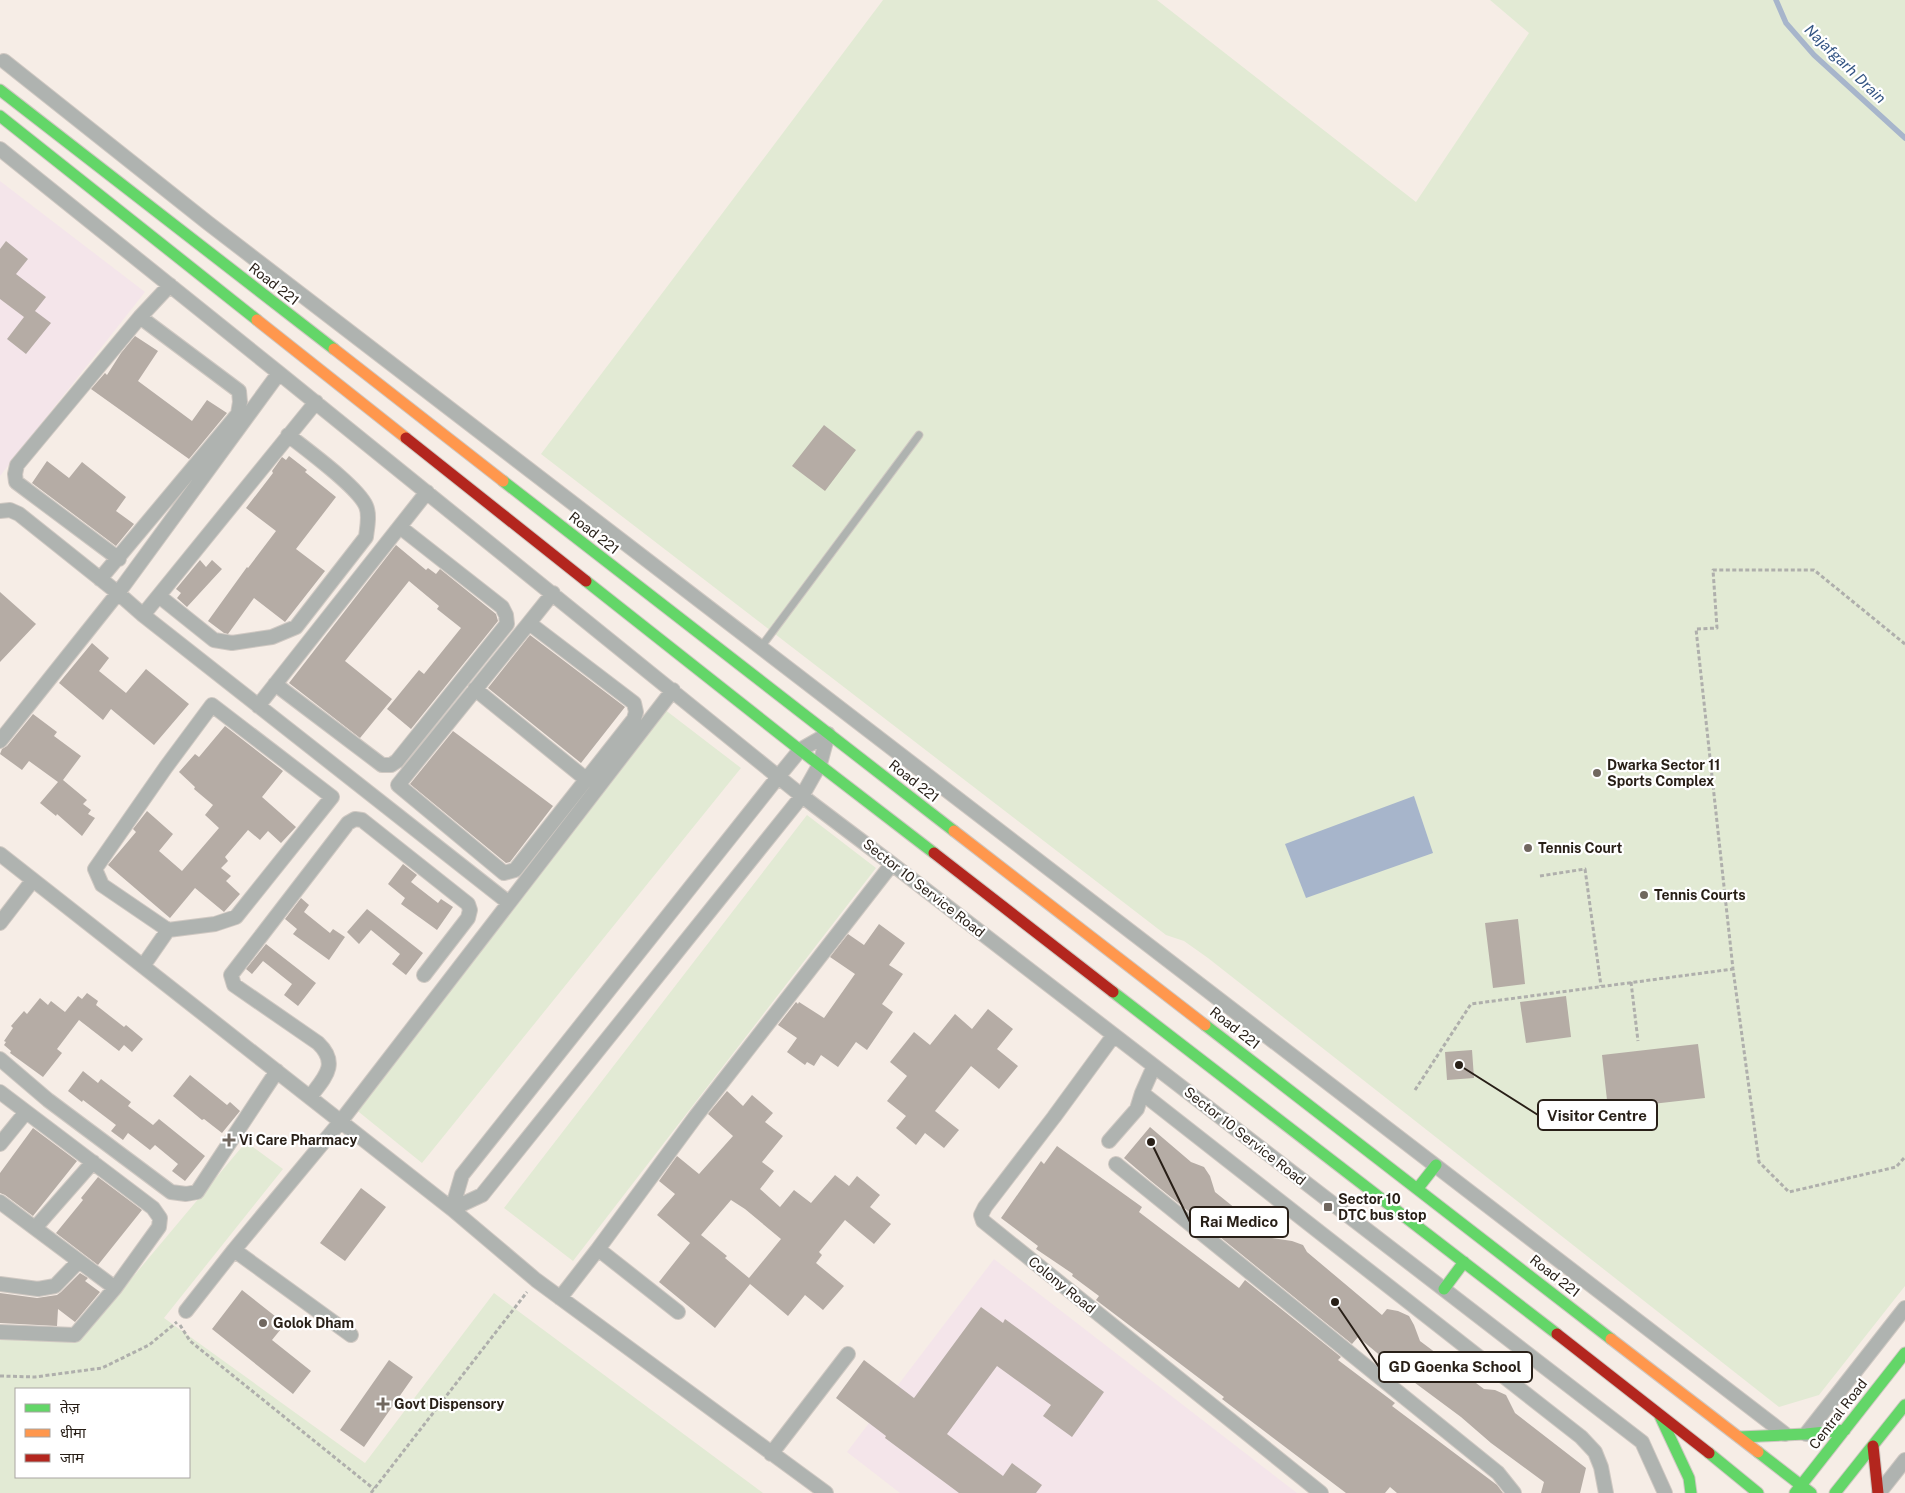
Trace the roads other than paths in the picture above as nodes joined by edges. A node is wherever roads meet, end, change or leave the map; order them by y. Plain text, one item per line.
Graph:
1 (4, 61) dead end
2 (0, 90) edge
3 (0, 116) edge
4 (0, 150) edge
5 (170, 285) junction
6 (140, 318) junction
7 (279, 373) junction
8 (316, 402) junction
9 (288, 435) junction
10 (919, 435) dead end
11 (428, 492) junction
12 (0, 511) edge
13 (400, 527) junction
14 (118, 559) junction
15 (100, 579) junction
16 (118, 593) junction
17 (553, 593) junction
18 (159, 596) junction
19 (143, 615) junction
20 (528, 623) junction
21 (761, 647) junction
22 (275, 684) junction
23 (475, 689) junction
24 (673, 690) junction
25 (258, 706) junction
26 (828, 734) junction
27 (0, 741) edge
28 (800, 750) junction
29 (820, 764) junction
30 (778, 777) junction
31 (587, 780) junction
32 (398, 785) junction
33 (802, 796) junction
34 (385, 806) junction
35 (0, 854) edge
36 (892, 864) junction
37 (33, 880) junction
38 (509, 903) junction
39 (0, 923) edge
40 (168, 930) junction
41 (143, 966) junction
42 (424, 975) dead end
43 (1114, 1035) junction
44 (0, 1059) edge
45 (1154, 1066) junction
46 (277, 1071) junction
47 (0, 1092) edge
48 (1142, 1093) junction
49 (310, 1097) junction
50 (26, 1112) junction
51 (341, 1122) junction
52 (1109, 1141) dead end
53 (0, 1144) edge
54 (93, 1162) junction
55 (1116, 1164) dead end
56 (1436, 1165) junction
57 (1418, 1188) junction
58 (0, 1202) edge
59 (452, 1209) junction
60 (35, 1228) junction
61 (598, 1249) junction
62 (234, 1250) junction
63 (79, 1261) junction
64 (1464, 1262) junction
65 (0, 1284) edge
66 (115, 1288) junction
67 (1444, 1289) junction
68 (560, 1298) junction
69 (1905, 1308) edge
70 (678, 1312) dead end
71 (181, 1316) road end
72 (0, 1332) edge
73 (351, 1335) dead end
74 (1905, 1353) edge
75 (848, 1354) dead end
76 (1905, 1405) edge
77 (1657, 1411) junction
78 (1845, 1430) junction
79 (1785, 1434) junction
80 (1806, 1434) junction
81 (1739, 1437) junction
82 (1873, 1446) junction
83 (771, 1454) junction
84 (1905, 1460) edge
85 (1798, 1489) edge
86 (826, 1493) edge
87 (1320, 1493) edge
88 (1514, 1493) edge
89 (1606, 1493) edge
90 (1665, 1493) edge
91 (1691, 1493) edge
92 (1758, 1493) edge
93 (1812, 1493) edge
94 (1835, 1493) edge
95 (1878, 1493) edge

1 - 21 street
2 - 26 main road, Road 221
3 - 28 main road
4 - 5 street, Sector 10 Service Road
5 - 6 street
5 - 7 street, Sector 10 Service Road
6 - 14 street
6 - 14 street
7 - 8 street, Sector 10 Service Road
7 - 16 street
8 - 9 street
8 - 11 street, Sector 10 Service Road
9 - 18 street
9 - 18 street
10 - 21 lane
11 - 13 street
11 - 17 street, Sector 10 Service Road
12 - 15 street
13 - 22 street
13 - 22 street
14 - 15 street
15 - 16 street
16 - 19 street
16 - 27 street
17 - 20 street
17 - 24 street, Sector 10 Service Road
18 - 19 street
19 - 25 street
20 - 23 street
20 - 31 street
21 - 56 street
22 - 25 street
23 - 31 street
23 - 32 street
24 - 30 street, Sector 10 Service Road
24 - 38 street
25 - 34 street
26 - 28 street
26 - 29 street
26 - 57 main road, Road 221
28 - 29 main road
28 - 30 street
29 - 33 street
29 - 64 main road
30 - 33 street, Sector 10 Service Road
30 - 59 street
31 - 32 street
32 - 34 street
33 - 36 street, Sector 10 Service Road
33 - 59 street
34 - 38 street
35 - 37 street
36 - 43 street, Sector 10 Service Road
36 - 61 street
37 - 39 street
37 - 41 street
38 - 51 street
40 - 40 street
40 - 41 street
41 - 46 street
42 - 49 street
43 - 45 street, Sector 10 Service Road
43 - 87 street, Colony Road
44 - 46 street
45 - 48 street
45 - 67 street, Sector 10 Service Road
46 - 49 street
47 - 50 street
48 - 52 street
48 - 89 street
49 - 51 street
50 - 53 street
50 - 54 street
51 - 59 street
51 - 62 street
54 - 60 street
54 - 66 street
55 - 88 street
56 - 57 main road
56 - 79 street
57 - 81 main road, Road 221
58 - 60 street
59 - 68 street
60 - 63 street
61 - 68 street
61 - 70 street
62 - 71 street
62 - 73 street
63 - 65 street
63 - 66 street
64 - 67 main road
64 - 77 main road
66 - 72 street
67 - 90 street, Sector 10 Service Road
68 - 83 street
69 - 80 street
74 - 78 main road, Central Road
75 - 83 street
76 - 82 main road
77 - 91 main road
77 - 92 main road
78 - 80 main road
78 - 85 main road, Central Road
79 - 80 main road
79 - 81 main road
81 - 85 main road, Road 221
82 - 94 main road
82 - 95 main road
83 - 86 street
84 - 95 street
85 - 93 main road, Road 221

